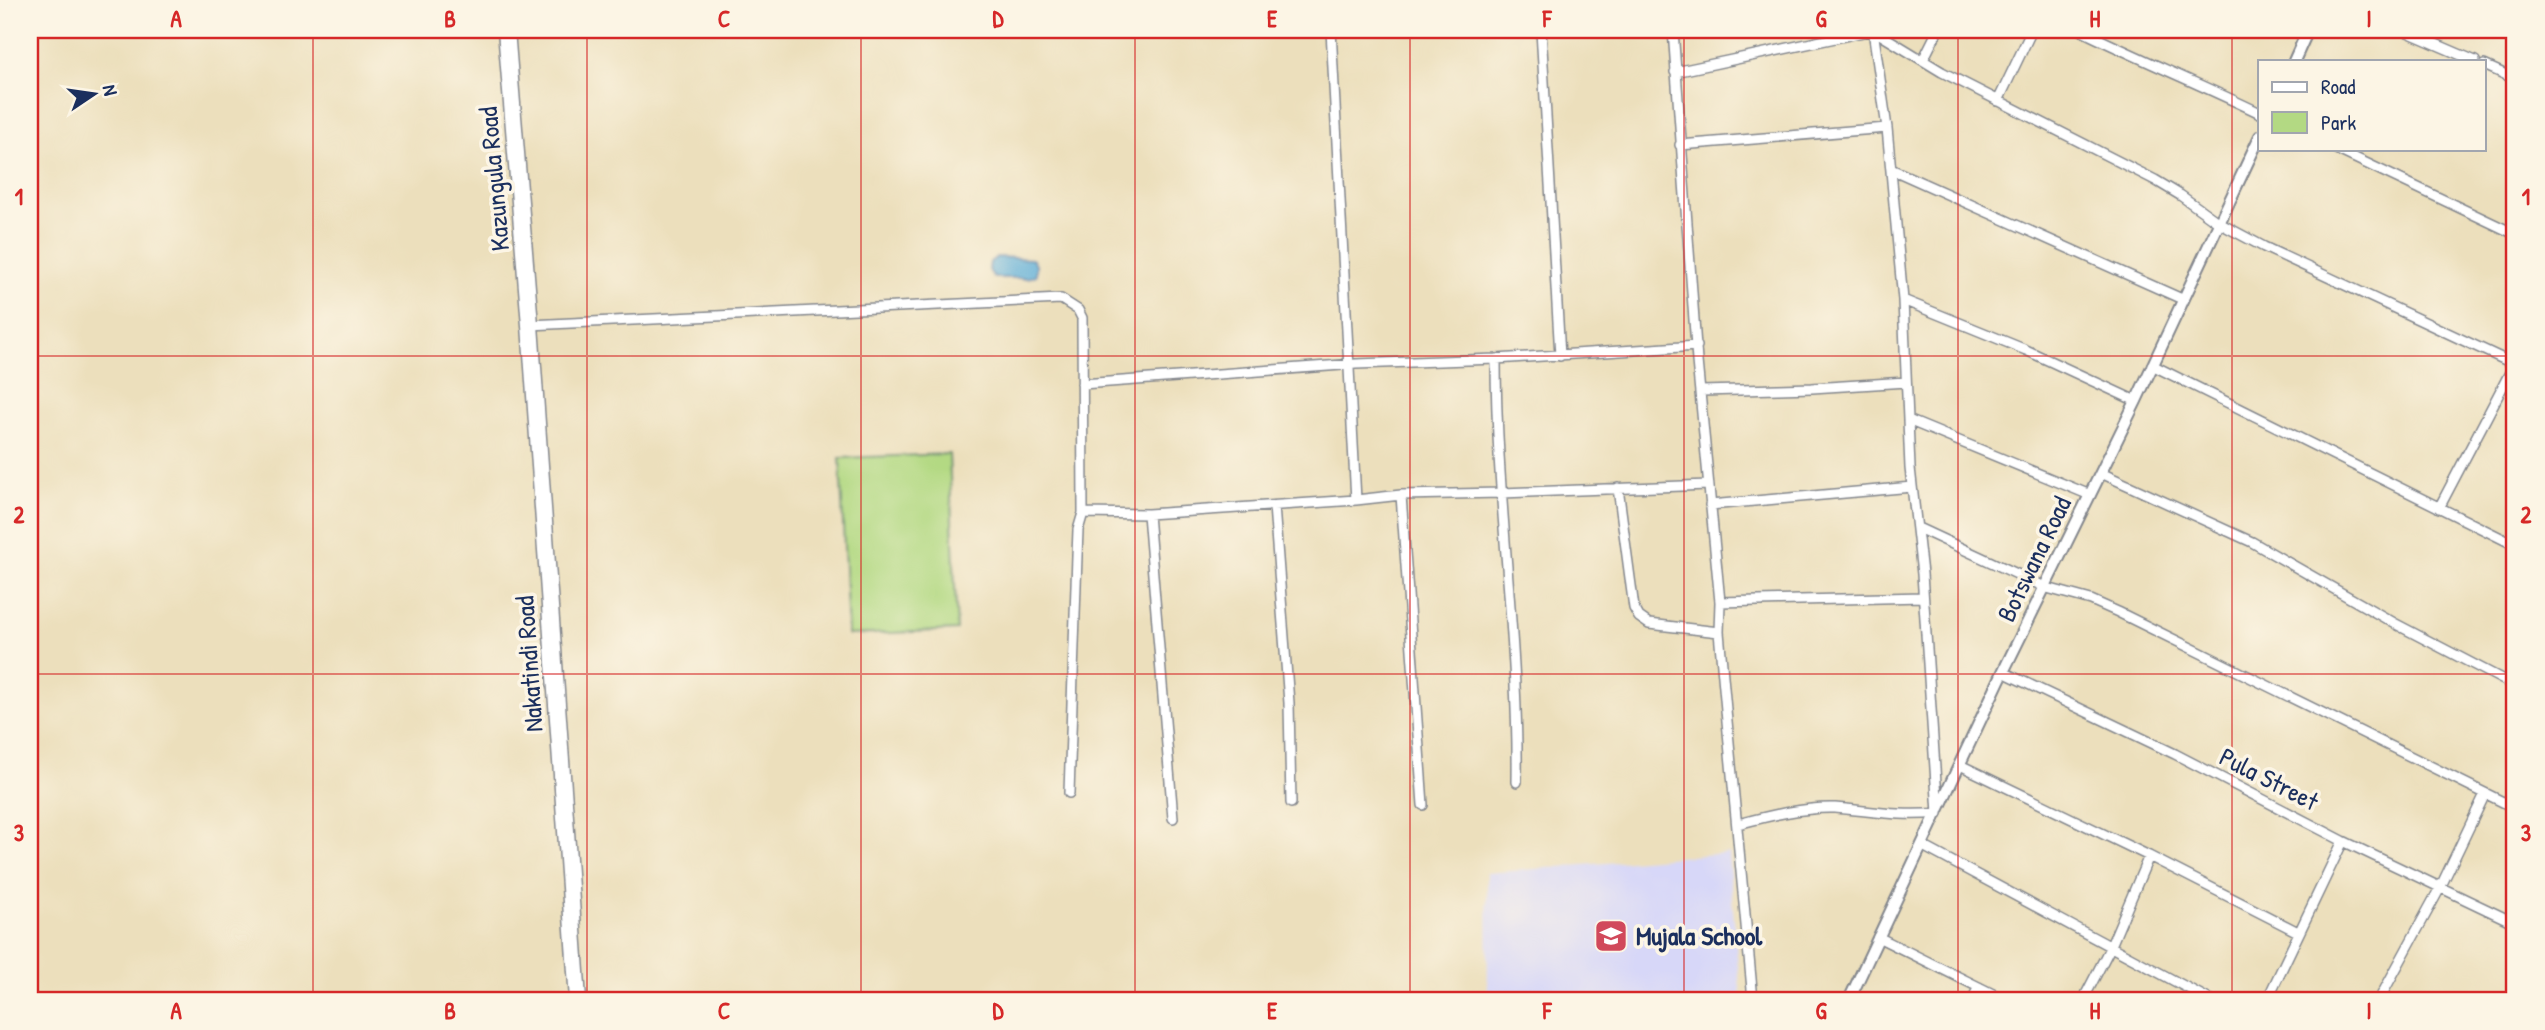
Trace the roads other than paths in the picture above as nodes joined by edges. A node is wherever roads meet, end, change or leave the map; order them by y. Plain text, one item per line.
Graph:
1 (506, 30) edge
2 (1331, 30) edge
3 (1541, 30) edge
4 (1673, 30) edge
5 (1873, 30) edge
6 (1938, 30) edge
7 (2032, 30) edge
8 (2080, 30) edge
9 (2308, 30) edge
10 (2403, 30) edge
11 (1923, 60) junction
12 (2294, 60) edge
13 (2473, 60) edge
14 (2486, 66) edge
15 (1675, 72) junction
16 (2515, 79) edge
17 (1998, 101) junction
18 (2258, 112) edge
19 (1887, 128) junction
20 (2258, 140) edge
21 (1680, 145) junction
22 (2338, 150) edge
23 (1891, 169) junction
24 (2219, 223) junction
25 (2515, 233) edge
26 (2182, 299) junction
27 (1903, 300) junction
28 (530, 325) junction
29 (1698, 346) junction
30 (1560, 356) junction
31 (1496, 359) junction
32 (2515, 363) edge
33 (1347, 365) junction
34 (2152, 365) junction
35 (1906, 382) junction
36 (1082, 384) junction
37 (1701, 391) junction
38 (2136, 401) junction
39 (1908, 420) junction
40 (2101, 472) junction
41 (1708, 485) junction
42 (1912, 487) junction
43 (1618, 488) junction
44 (1502, 493) junction
45 (1401, 495) junction
46 (2090, 495) junction
47 (1356, 500) junction
48 (1710, 505) junction
49 (1274, 506) junction
50 (2439, 509) junction
51 (1083, 513) junction
52 (1148, 514) junction
53 (1918, 528) junction
54 (2515, 545) edge
55 (2047, 588) junction
56 (1923, 597) junction
57 (1720, 602) junction
58 (1720, 632) junction
59 (2003, 673) junction
60 (2515, 686) edge
61 (1960, 765) junction
62 (1517, 782) dead end
63 (1069, 793) dead end
64 (2485, 794) junction
65 (1291, 803) dead end
66 (1423, 805) dead end
67 (2515, 808) edge
68 (1938, 813) junction
69 (1174, 818) dead end
70 (1738, 824) junction
71 (2343, 841) junction
72 (1923, 846) junction
73 (2149, 856) junction
74 (2441, 886) junction
75 (2515, 923) edge
76 (2298, 932) junction
77 (1878, 937) junction
78 (2110, 948) junction
79 (1979, 987) junction
80 (578, 1000) edge
81 (1753, 1000) edge
82 (1849, 1000) edge
83 (1972, 1000) edge
84 (2005, 1000) edge
85 (2083, 1000) edge
86 (2210, 1000) edge
87 (2267, 1000) edge
88 (2379, 1000) edge

1 - 28 highway, Kazungula Road
2 - 33 street
3 - 30 street
4 - 15 street
5 - 11 street
5 - 15 street
5 - 19 street
6 - 11 street
7 - 17 street
8 - 18 street
9 - 12 street
10 - 13 street
11 - 17 street
14 - 16 street
15 - 21 street
17 - 24 street
19 - 21 street
19 - 23 street
20 - 24 street, Botswana Road
21 - 29 street
22 - 25 street
23 - 26 street
23 - 27 street
24 - 26 street, Botswana Road
24 - 32 street
26 - 34 street, Botswana Road
27 - 35 street
27 - 38 street
28 - 36 street
28 - 80 highway, Nakatindi Road
29 - 30 street
29 - 37 street
30 - 31 street
31 - 33 street
31 - 44 street
32 - 50 street
33 - 36 street
33 - 47 street
34 - 38 street, Botswana Road
34 - 50 street
35 - 37 street
35 - 39 street
36 - 51 street
37 - 41 street
38 - 40 street, Botswana Road
39 - 42 street
39 - 46 street
40 - 46 street, Botswana Road
40 - 60 street
41 - 43 street
41 - 48 street
42 - 48 street
42 - 53 street
43 - 44 street
43 - 58 street
44 - 45 street
44 - 62 street
45 - 47 street
45 - 66 street
46 - 55 street, Botswana Road
47 - 49 street
48 - 57 street
49 - 52 street
49 - 65 street
50 - 54 street
51 - 52 street
51 - 63 street
52 - 69 street
53 - 55 street
53 - 56 street
55 - 59 street, Botswana Road
55 - 64 street
56 - 57 street
56 - 68 street
57 - 58 street
58 - 70 street
59 - 61 street, Botswana Road
59 - 71 street, Pula Street
61 - 68 street, Botswana Road
61 - 73 street
64 - 67 street
64 - 74 street
68 - 70 street
68 - 72 street, Botswana Road
70 - 81 street
71 - 74 street, Pula Street
71 - 76 street
72 - 77 street, Botswana Road
72 - 78 street
73 - 76 street
73 - 78 street
74 - 75 street, Pula Street
74 - 88 street
76 - 87 street
77 - 79 street
77 - 82 street, Botswana Road
78 - 85 street
78 - 86 street
79 - 83 street
79 - 84 street

